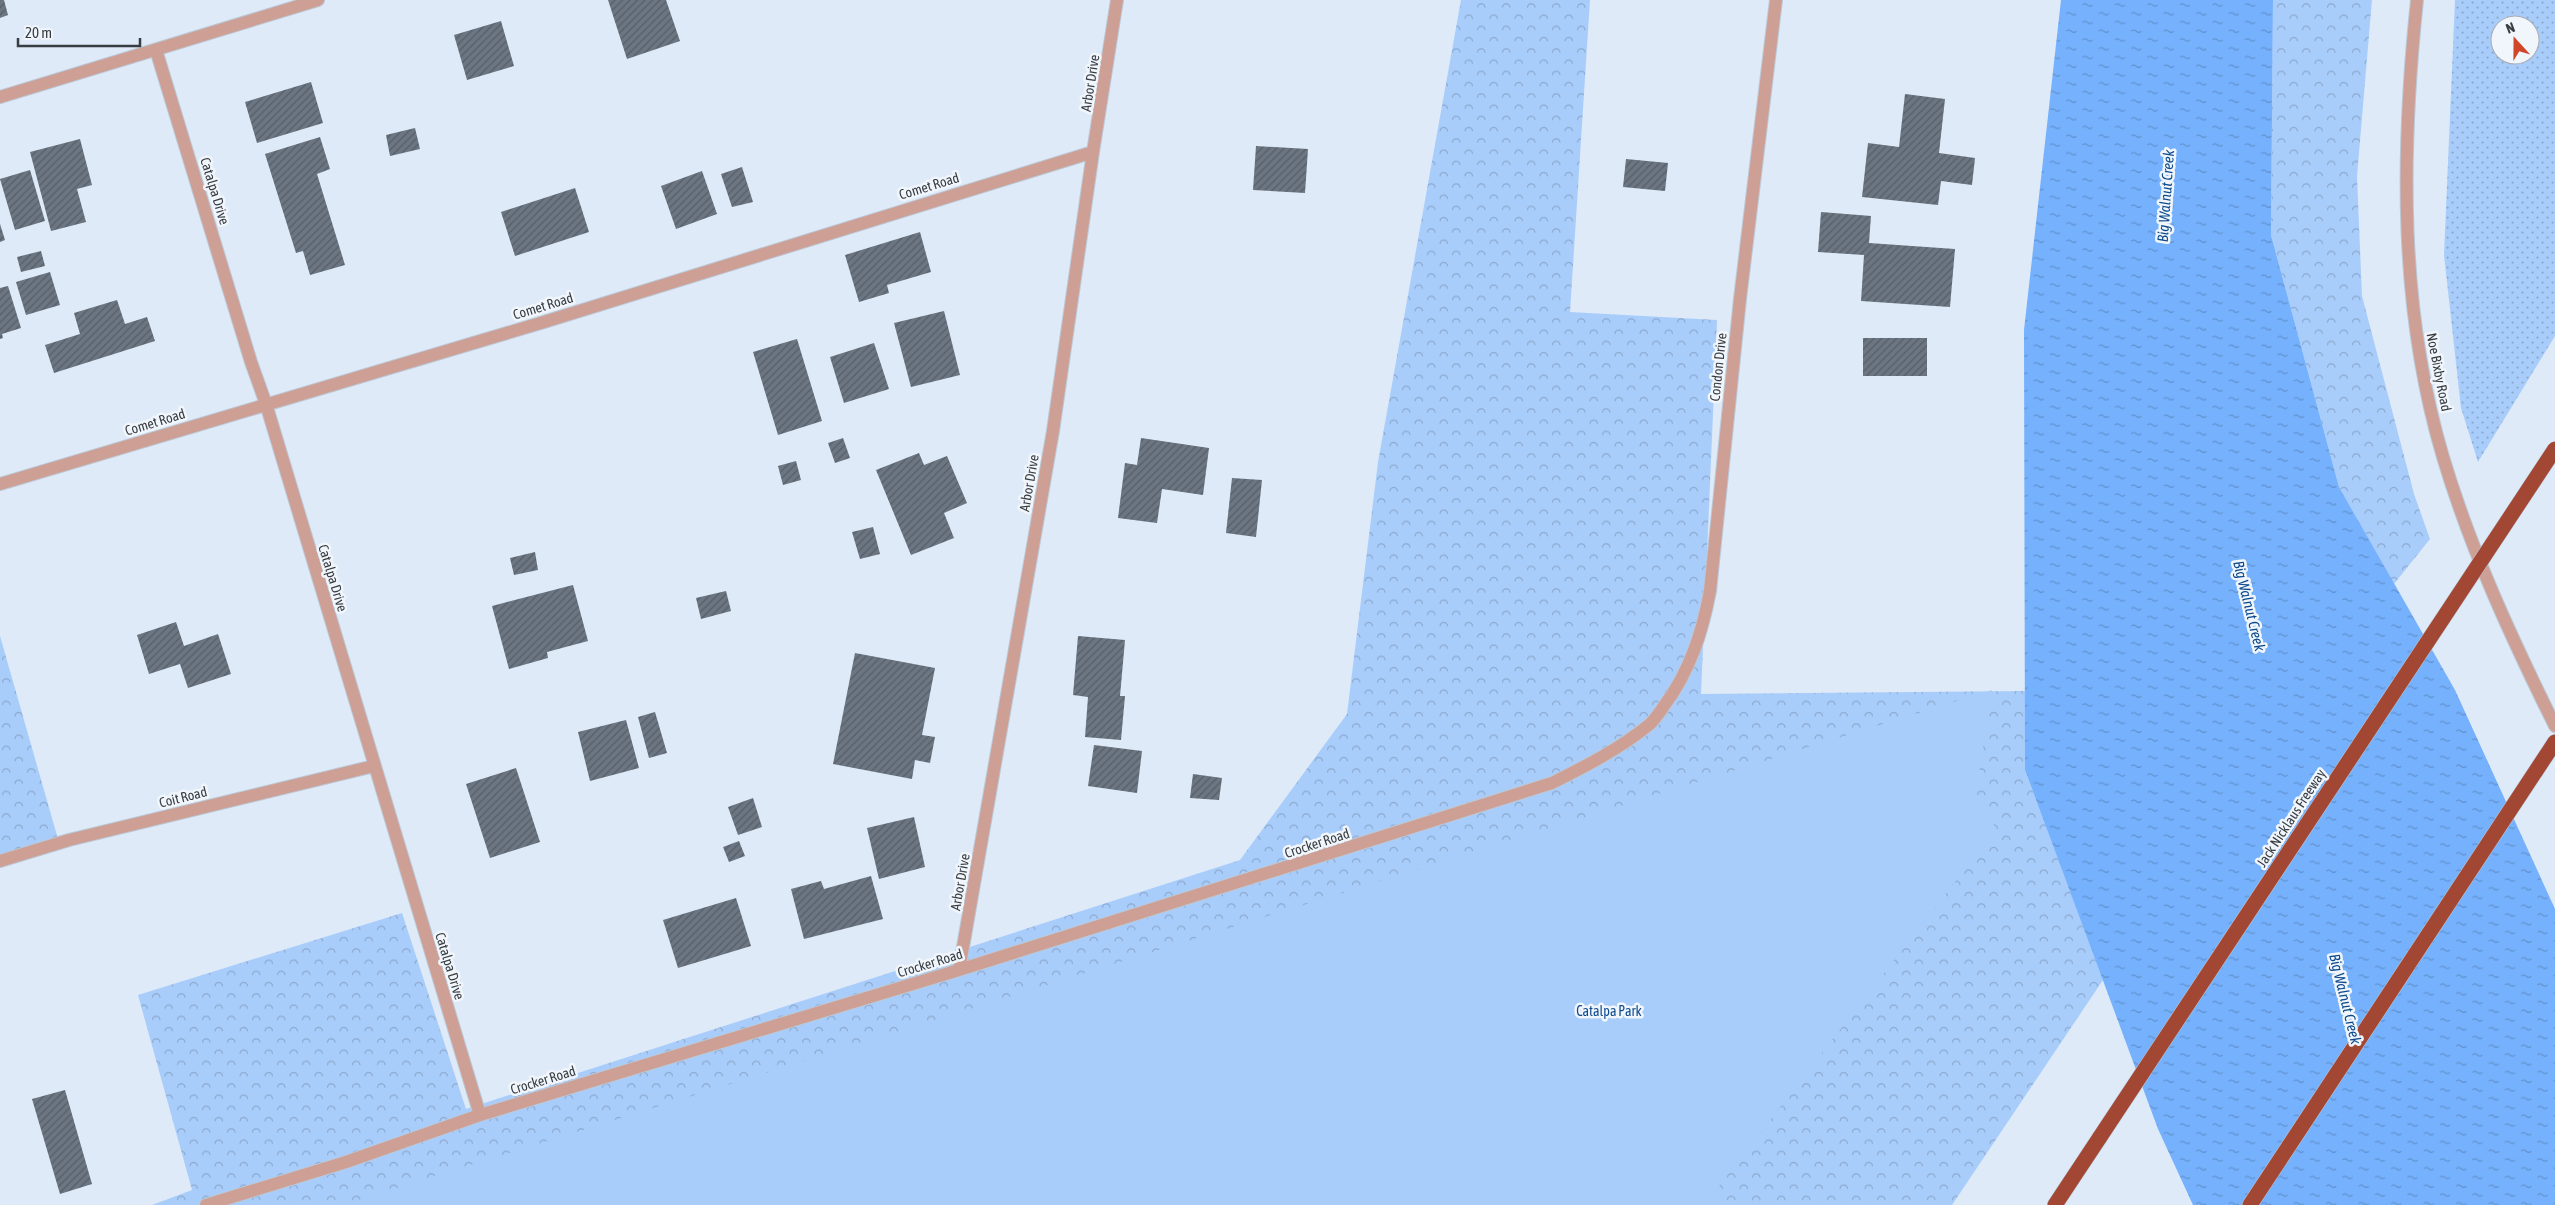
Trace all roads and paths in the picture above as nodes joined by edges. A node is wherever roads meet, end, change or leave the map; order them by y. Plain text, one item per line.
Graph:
1 (318, 0) edge
2 (1118, 0) edge
3 (1776, 0) edge
4 (2416, 0) edge
5 (156, 50) junction
6 (0, 97) edge
7 (1093, 152) junction
8 (266, 404) junction
9 (2555, 449) edge
10 (0, 484) edge
11 (1651, 723) joint
12 (2555, 726) edge
13 (2555, 742) edge
14 (374, 766) junction
15 (0, 862) edge
16 (959, 970) junction
17 (480, 1115) junction
18 (206, 1205) edge
19 (2055, 1205) edge
20 (2250, 1205) edge

1 - 5 street
2 - 7 street, Arbor Drive
3 - 11 street, Condon Drive
4 - 12 street, Noe Bixby Road
5 - 6 street
5 - 8 street, Catalpa Drive
7 - 8 street, Comet Road
7 - 16 street, Arbor Drive
8 - 10 street, Comet Road
8 - 14 street, Catalpa Drive
9 - 19 highway, Jack Nicklaus Freeway, bridge
11 - 16 street, Crocker Road
13 - 20 highway
14 - 15 street, Coit Road
14 - 17 street, Catalpa Drive
16 - 17 street, Crocker Road
17 - 18 street, Crocker Road

